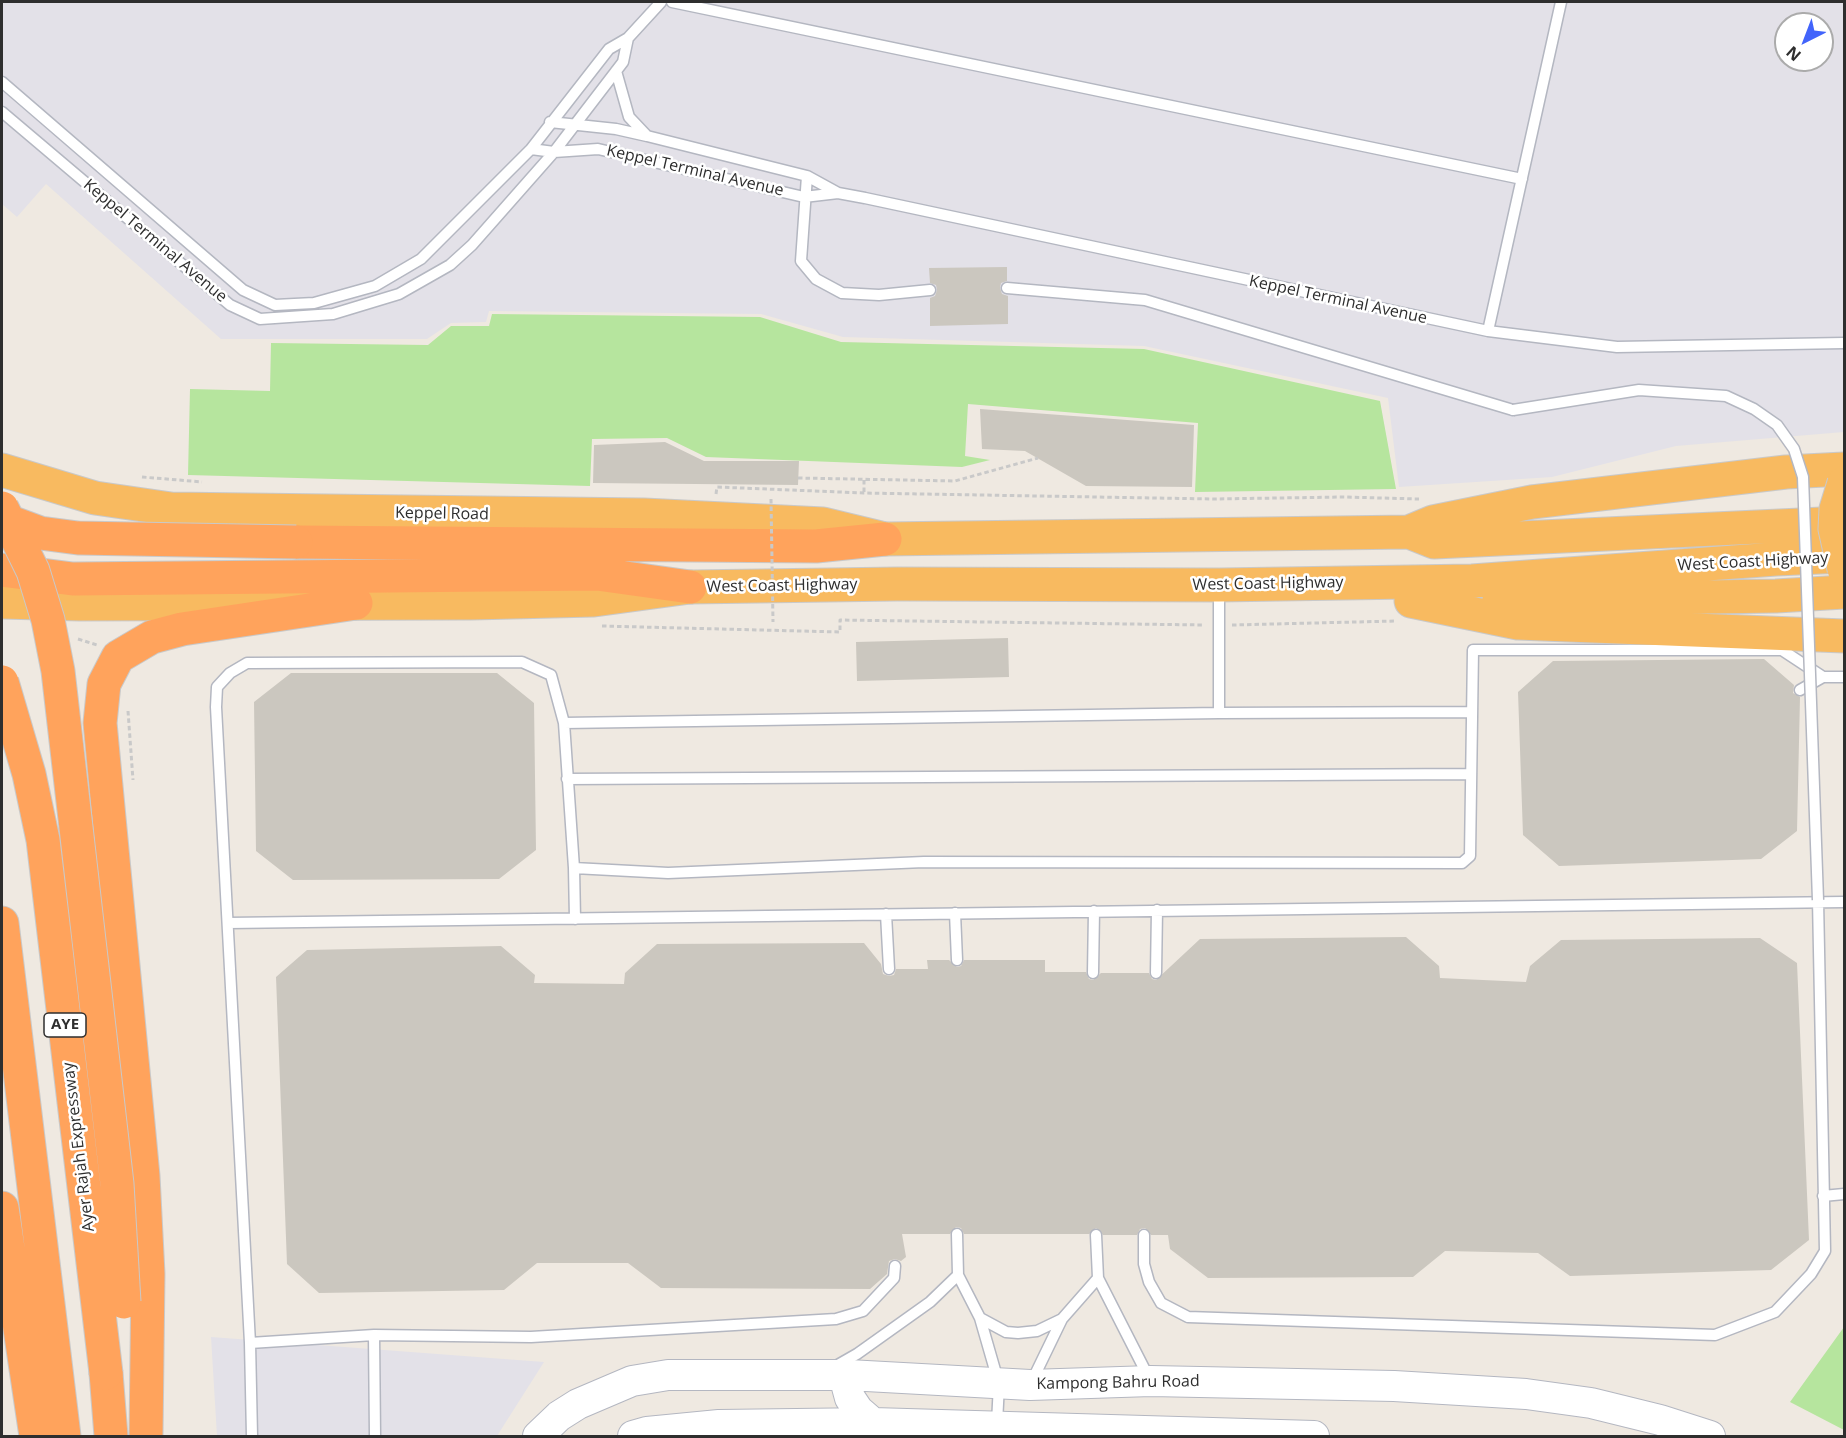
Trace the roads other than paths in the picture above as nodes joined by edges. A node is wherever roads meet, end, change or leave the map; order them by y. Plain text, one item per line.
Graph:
1 (661, 2) edge
2 (672, 2) edge
3 (1561, 2) edge
4 (628, 38) junction
5 (616, 71) junction
6 (2, 82) edge
7 (2, 112) edge
8 (550, 122) junction
9 (576, 124) junction
10 (646, 136) junction
11 (531, 149) junction
12 (554, 152) junction
13 (807, 176) junction
14 (1522, 179) junction
15 (838, 193) junction
16 (804, 197) junction
17 (1007, 288) dead end
18 (930, 290) dead end
19 (1488, 331) junction
20 (1845, 343) edge
21 (1845, 469) edge
22 (2, 470) edge
23 (1845, 483) edge
24 (2, 508) edge
25 (2, 519) edge
26 (1845, 523) edge
27 (1409, 532) junction
28 (885, 539) junction
29 (1845, 556) edge
30 (1845, 569) edge
31 (2, 570) edge
32 (1219, 585) junction
33 (690, 587) junction
34 (1845, 592) edge
35 (2, 602) edge
36 (356, 603) junction
37 (1408, 611) junction
38 (1845, 636) edge
39 (1823, 677) junction
40 (1845, 677) edge
41 (2, 682) edge
42 (1800, 690) dead end
43 (1470, 712) junction
44 (1219, 713) junction
45 (564, 723) junction
46 (1471, 774) junction
47 (567, 779) junction
48 (574, 868) junction
49 (1818, 900) junction
50 (1845, 902) edge
51 (1157, 910) junction
52 (1094, 911) junction
53 (955, 913) junction
54 (886, 914) junction
55 (575, 918) junction
56 (2, 923) edge
57 (228, 924) junction
58 (957, 960) dead end
59 (889, 969) dead end
60 (1093, 972) dead end
61 (1156, 973) dead end
62 (1845, 1194) edge
63 (1823, 1196) junction
64 (2, 1208) edge
65 (957, 1234) dead end
66 (1096, 1234) dead end
67 (1144, 1234) dead end
68 (895, 1266) dead end
69 (958, 1275) junction
70 (1098, 1278) junction
71 (980, 1318) junction
72 (1062, 1319) junction
73 (374, 1335) junction
74 (250, 1343) junction
75 (818, 1375) junction
76 (848, 1375) junction
77 (1151, 1381) junction
78 (999, 1384) junction
79 (1030, 1385) junction
80 (886, 1428) edge
81 (997, 1431) edge
82 (36, 1437) edge
83 (64, 1437) edge
84 (111, 1437) edge
85 (135, 1437) edge
86 (146, 1437) edge
87 (252, 1437) edge
88 (375, 1437) edge
89 (538, 1437) edge
90 (633, 1437) edge
91 (1314, 1437) edge
92 (1710, 1437) edge

1 - 4 lane
2 - 14 lane
3 - 14 lane
4 - 5 lane
4 - 8 lane, Keppel Terminal Avenue
5 - 9 lane
5 - 10 lane
6 - 11 lane, Keppel Terminal Avenue
7 - 12 lane, Keppel Terminal Avenue
8 - 9 lane, Keppel Terminal Avenue
8 - 11 lane, Keppel Terminal Avenue
9 - 10 lane, Keppel Terminal Avenue
9 - 12 lane
10 - 13 lane, Keppel Terminal Avenue
11 - 12 lane
12 - 16 lane, Keppel Terminal Avenue
13 - 15 lane, Keppel Terminal Avenue
13 - 16 lane
14 - 19 lane
15 - 16 lane, Keppel Terminal Avenue
15 - 19 lane, Keppel Terminal Avenue
16 - 18 lane
17 - 49 lane, bridge
19 - 20 lane, Keppel Terminal Avenue
21 - 27 highway
22 - 28 highway, Keppel Road
23 - 30 highway, bridge
24 - 85 highway, bridge
25 - 28 highway, bridge
26 - 27 highway
27 - 28 highway
29 - 32 highway, West Coast Highway
31 - 33 highway
32 - 33 highway, West Coast Highway
32 - 37 highway
32 - 44 lane
33 - 36 highway
34 - 37 highway
35 - 36 highway
36 - 86 highway
37 - 38 highway
39 - 40 lane
39 - 42 lane
39 - 43 lane
41 - 84 highway, Ayer Rajah Expressway / AYE, bridge
43 - 44 lane
43 - 46 lane
44 - 45 lane
45 - 47 lane
45 - 57 lane
46 - 47 lane
46 - 48 lane
47 - 48 lane
48 - 55 lane
49 - 50 lane
49 - 51 lane
49 - 63 lane
51 - 52 lane
51 - 61 lane
52 - 53 lane
52 - 60 lane
53 - 54 lane
53 - 58 lane
54 - 55 lane
54 - 59 lane
55 - 57 lane
56 - 83 highway
57 - 74 lane
62 - 63 lane
63 - 67 lane
64 - 82 highway
65 - 69 lane
66 - 70 lane
68 - 73 lane
69 - 71 lane
69 - 75 lane
70 - 72 lane
70 - 77 lane
71 - 72 lane
71 - 78 lane
72 - 79 lane
73 - 74 lane
73 - 88 lane
74 - 87 lane
75 - 76 main road, Kampong Bahru Road
75 - 89 main road, Kampong Bahru Road
76 - 78 main road, Kampong Bahru Road
76 - 80 main road
77 - 79 main road, Kampong Bahru Road
77 - 92 main road, Kampong Bahru Road
78 - 79 main road, Kampong Bahru Road
78 - 81 lane
80 - 81 main road
80 - 90 main road
81 - 91 main road

